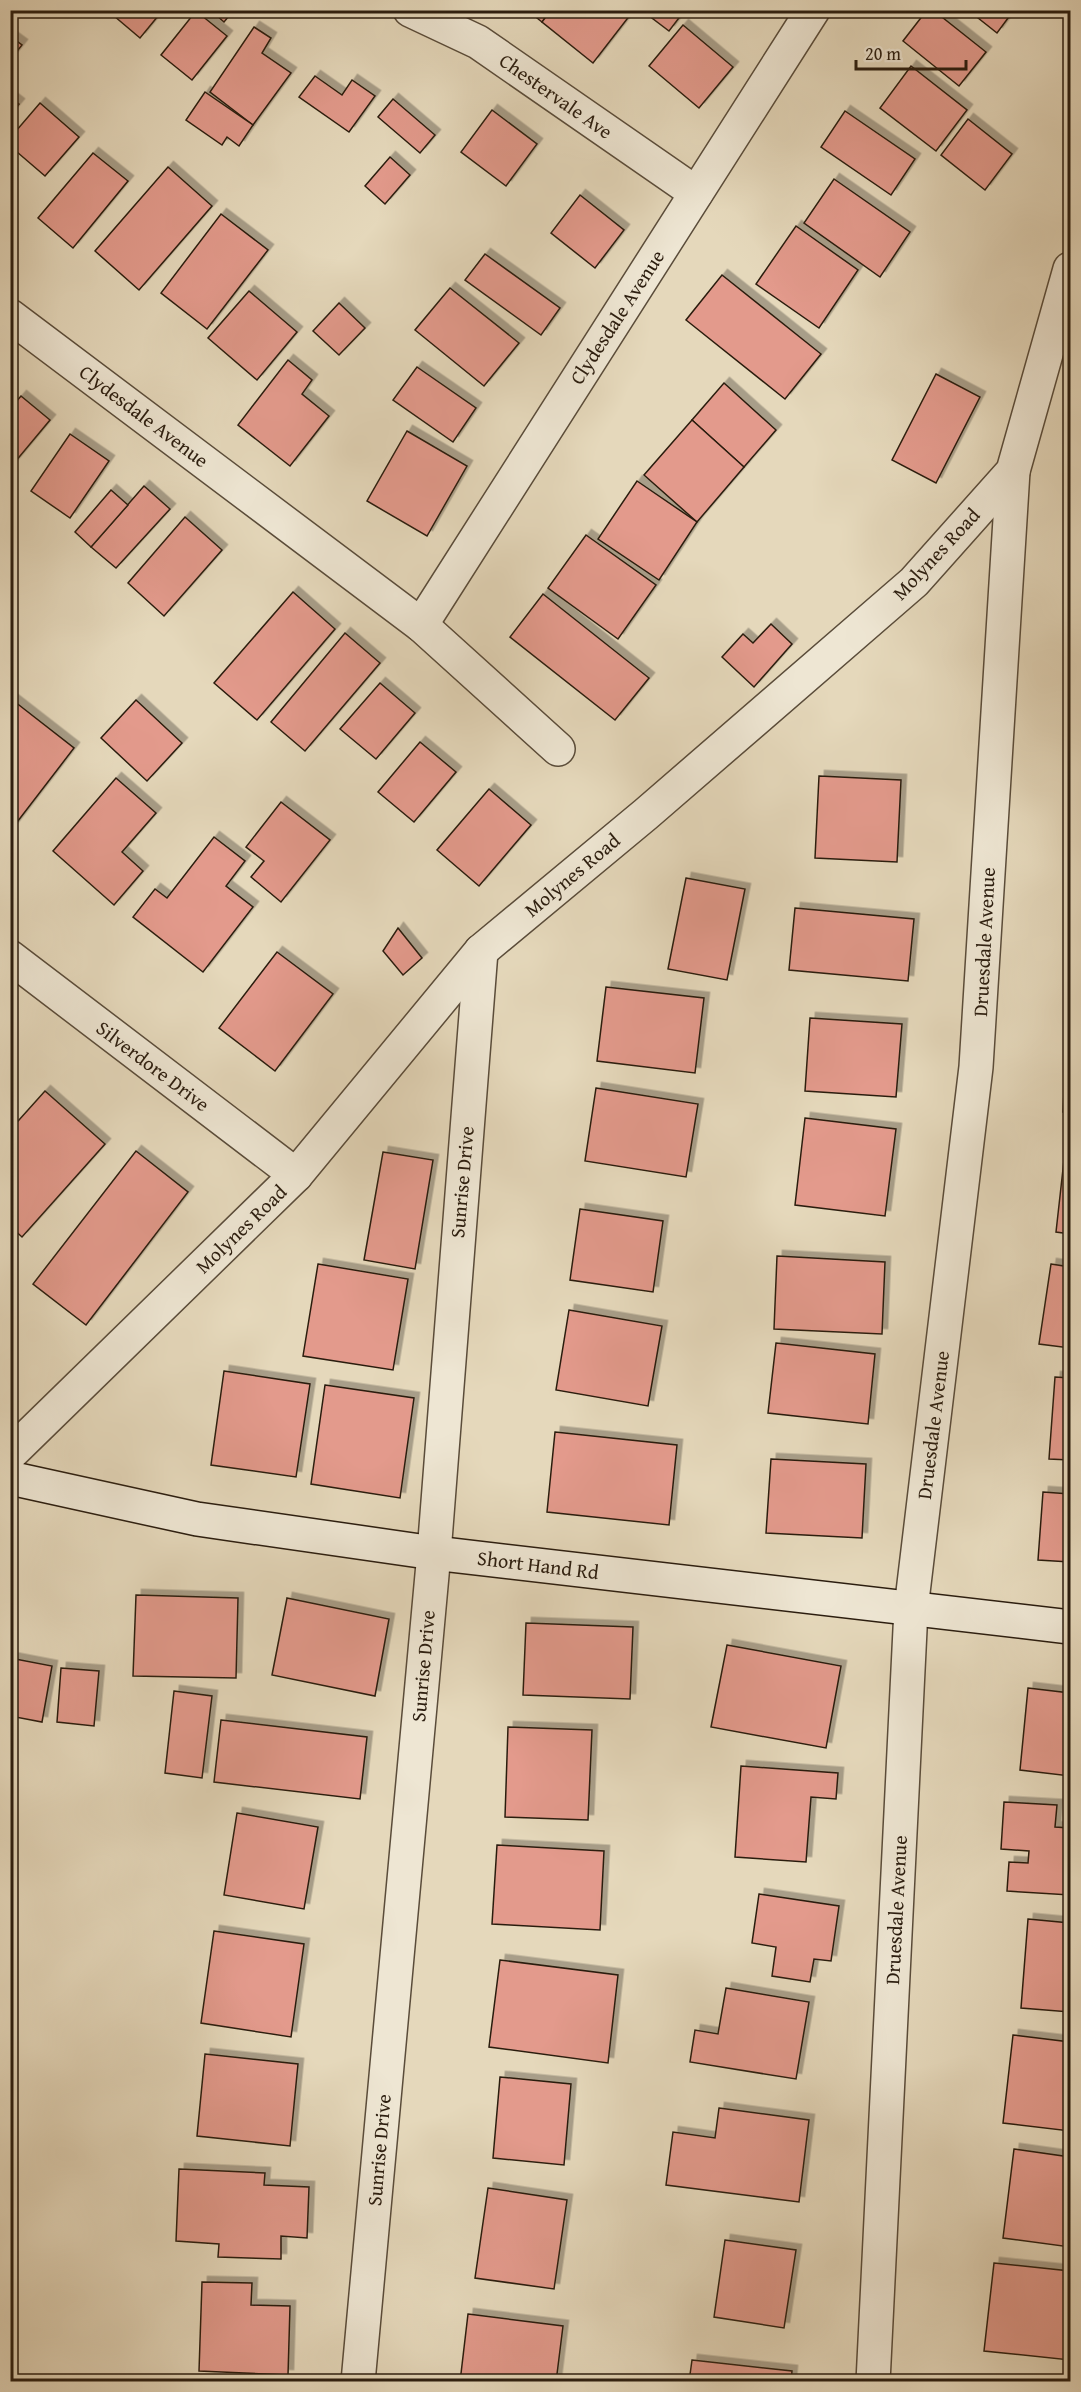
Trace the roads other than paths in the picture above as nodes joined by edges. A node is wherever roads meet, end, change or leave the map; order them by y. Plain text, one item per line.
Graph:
1 (410, 10) edge
2 (813, 10) edge
3 (696, 193) junction
4 (1071, 269) edge
5 (10, 316) edge
6 (1013, 471) junction
7 (421, 625) junction
8 (558, 749) dead end
9 (481, 951) junction
10 (10, 957) edge
11 (296, 1175) junction
12 (10, 1454) edge
13 (10, 1478) edge
14 (434, 1553) junction
15 (911, 1609) junction
16 (1071, 1627) edge
17 (358, 2382) edge
18 (873, 2382) edge

1 - 3 street, Chestervale Ave
2 - 3 street, Clydesdale Avenue
3 - 7 street, Clydesdale Avenue
4 - 6 street, Molynes Road
5 - 7 street, Clydesdale Avenue
6 - 9 street, Molynes Road
6 - 15 street, Druesdale Avenue
7 - 8 street, Clydesdale Avenue
9 - 11 street, Molynes Road
9 - 14 street, Sunrise Drive
10 - 11 street, Silverdore Drive
11 - 12 street, Molynes Road
13 - 14 street, Short Hand Rd
14 - 15 street, Short Hand Rd
14 - 17 street, Sunrise Drive
15 - 16 street, Short Hand Rd
15 - 18 street, Druesdale Avenue

